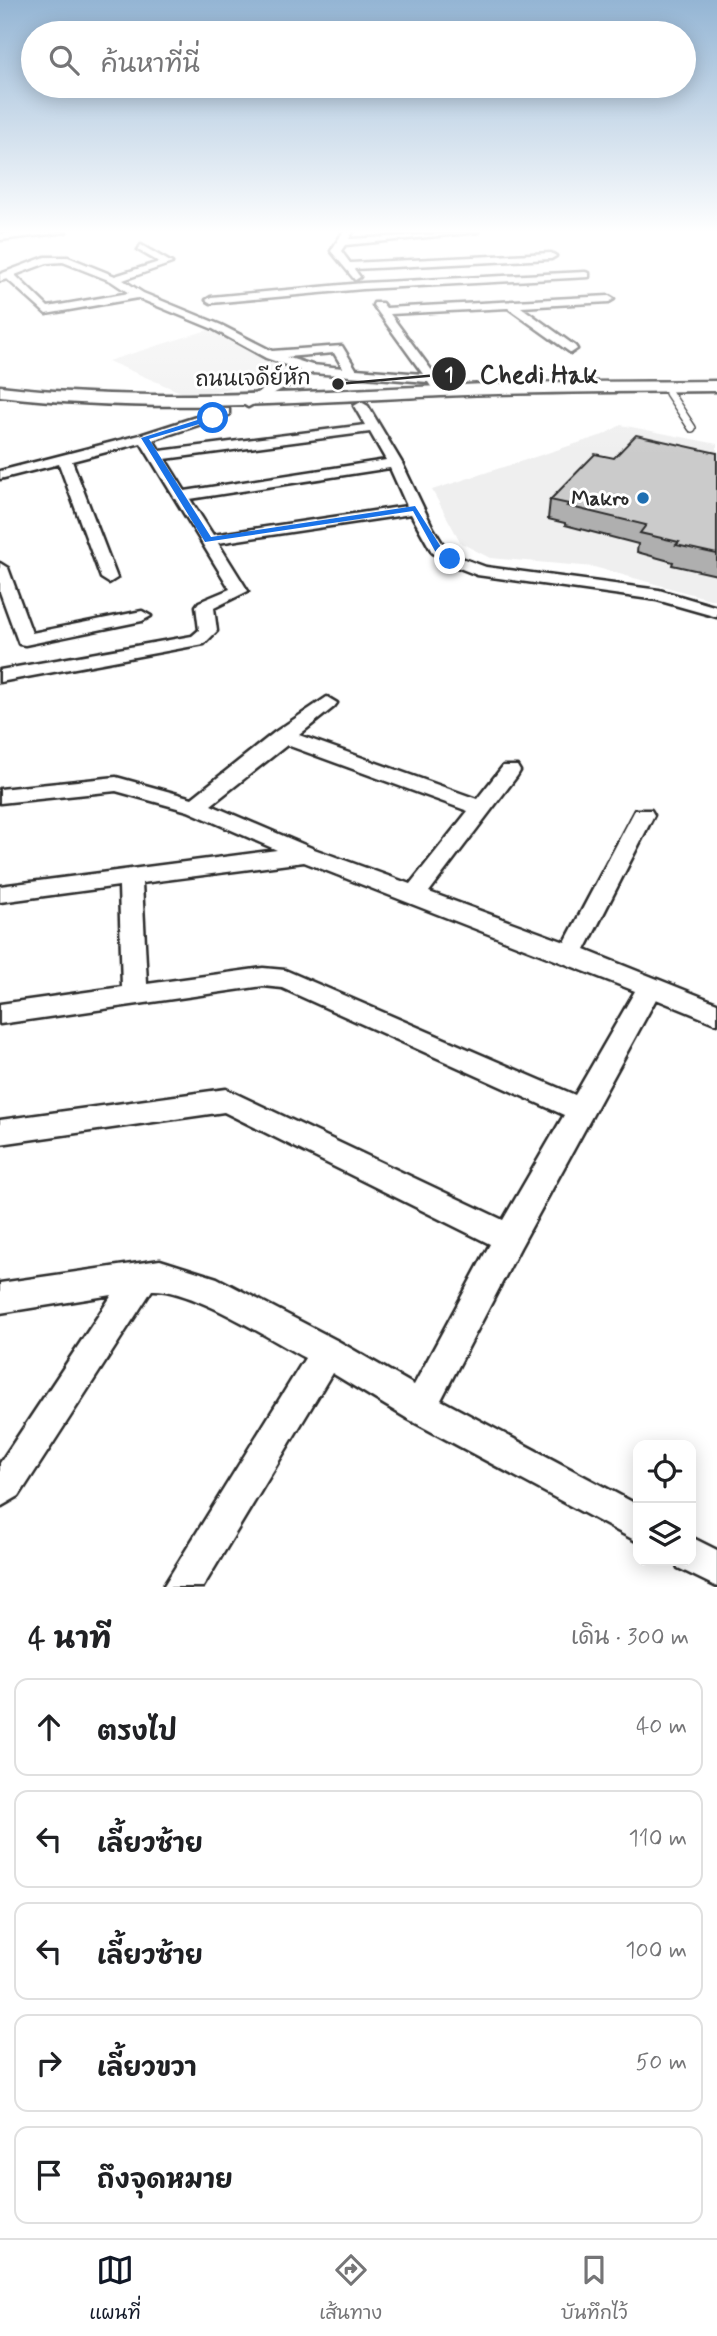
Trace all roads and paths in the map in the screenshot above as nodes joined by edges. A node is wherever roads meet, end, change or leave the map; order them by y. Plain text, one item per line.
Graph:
1 (40, 306) edge
2 (75, 306) edge
3 (166, 306) edge
4 (380, 306) edge
5 (488, 306) edge
6 (511, 306) edge
7 (384, 311) junction
8 (571, 349) dead end
9 (270, 355) junction
10 (310, 369) junction
11 (352, 372) junction
12 (437, 385) junction
13 (717, 386) edge
14 (0, 391) edge
15 (717, 392) edge
16 (668, 393) junction
17 (0, 400) edge
18 (248, 403) junction
19 (361, 405) junction
20 (224, 412) junction
21 (372, 428) junction
22 (692, 428) dead end
23 (145, 438) junction
24 (156, 456) junction
25 (64, 458) junction
26 (394, 463) junction
27 (0, 475) edge
28 (179, 496) junction
29 (415, 509) junction
30 (208, 540) junction
31 (0, 568) edge
32 (109, 578) dead end
33 (717, 612) edge
34 (142, 616) dead end
35 (0, 676) edge
36 (327, 702) dead end
37 (282, 736) junction
38 (510, 771) dead end
39 (0, 796) edge
40 (197, 806) junction
41 (480, 808) junction
42 (643, 816) dead end
43 (306, 854) junction
44 (130, 879) junction
45 (0, 894) edge
46 (415, 894) junction
47 (570, 954) junction
48 (650, 987) junction
49 (135, 995) junction
50 (0, 1014) edge
51 (717, 1014) edge
52 (581, 1110) junction
53 (0, 1132) edge
54 (509, 1238) junction
55 (143, 1276) junction
56 (0, 1298) edge
57 (327, 1352) junction
58 (420, 1407) junction
59 (0, 1489) edge
60 (633, 1521) edge
61 (696, 1558) edge
62 (717, 1570) edge
63 (182, 1587) edge

1 - 2 street
3 - 9 street
4 - 7 street
5 - 7 street
6 - 8 street
7 - 12 street
9 - 10 street
9 - 11 street
10 - 11 street
10 - 18 street
11 - 12 street
12 - 13 main road, ถนนเจดีย์หัก
12 - 18 main road, ถนนเจดีย์หัก
14 - 18 main road, ถนนเจดีย์หัก
15 - 16 main road, ถนนเจดีย์หัก
16 - 19 main road, ถนนเจดีย์หัก
16 - 22 lane
17 - 20 main road, ถนนเจดีย์หัก
19 - 20 main road, ถนนเจดีย์หัก
19 - 21 street
20 - 23 street
21 - 24 street
21 - 26 street
23 - 24 street
23 - 25 street
24 - 28 street
25 - 27 street
25 - 32 street
26 - 28 street
26 - 29 street
28 - 30 street
29 - 30 street
29 - 33 street
30 - 35 street
31 - 34 street
36 - 37 street
37 - 40 street
37 - 41 street
38 - 41 street
39 - 40 street
40 - 43 street
41 - 46 street
42 - 47 street
43 - 44 street
43 - 46 street
44 - 45 street
44 - 49 street
46 - 47 street
47 - 48 street
48 - 51 street
48 - 52 street
49 - 50 street
49 - 52 street
52 - 54 street
53 - 54 street
54 - 58 street
55 - 56 street
55 - 57 street
55 - 59 street
57 - 58 street
57 - 63 street
58 - 60 street
61 - 62 street

